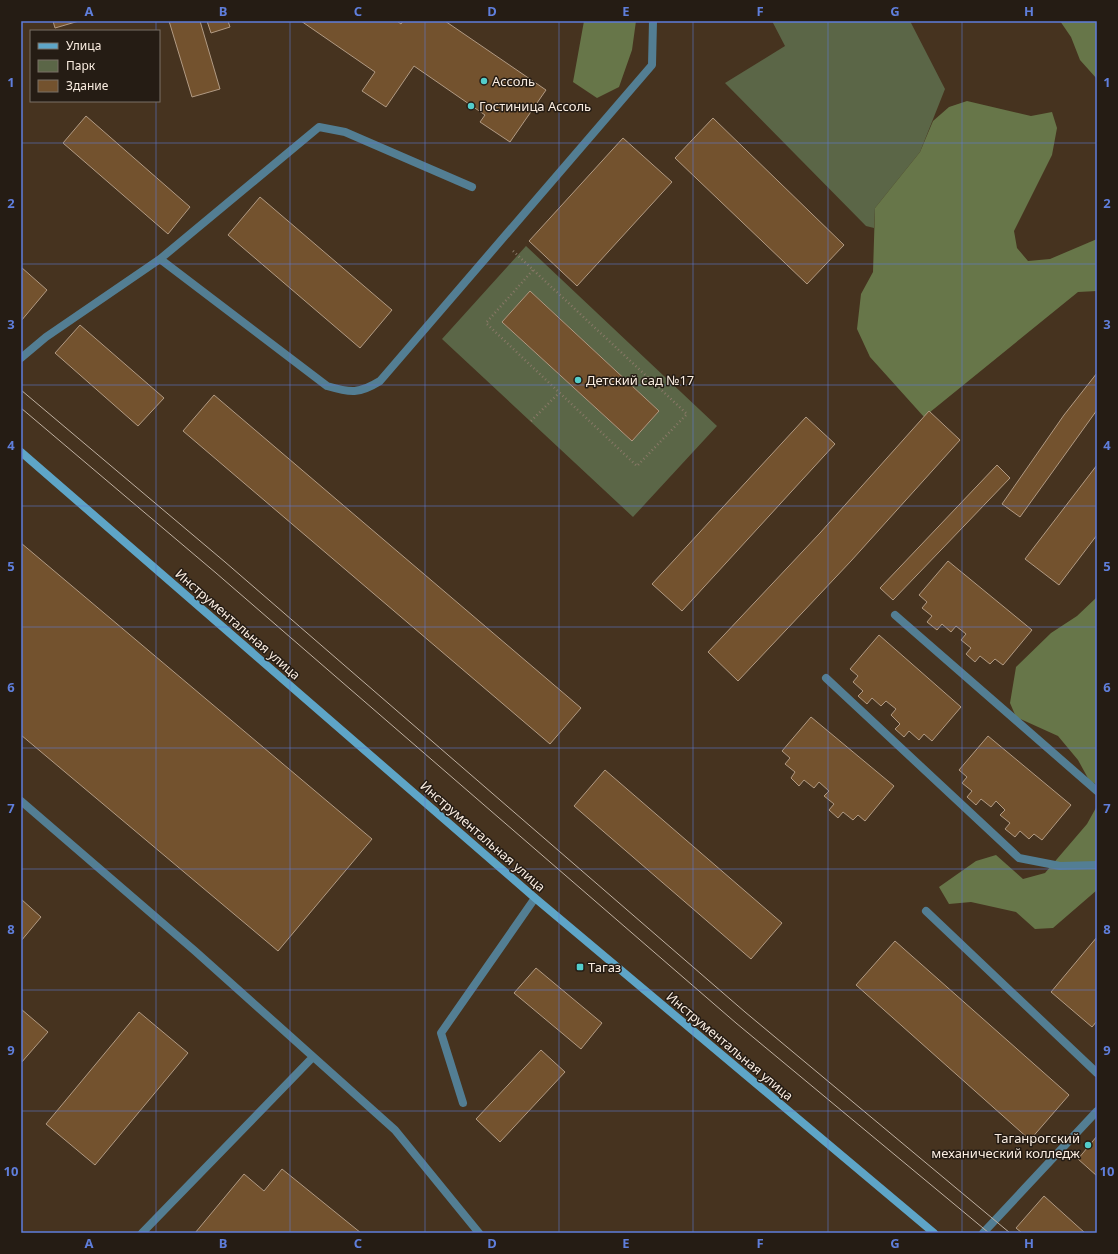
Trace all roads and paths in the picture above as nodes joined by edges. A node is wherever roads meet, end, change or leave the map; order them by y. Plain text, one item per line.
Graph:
1 (653, 21) edge
2 (472, 187) dead end
3 (501, 240) junction
4 (160, 259) junction
5 (533, 270) junction
6 (21, 358) edge
7 (559, 393) junction
8 (531, 421) dead end
9 (21, 452) edge
10 (895, 615) dead end
11 (826, 678) dead end
12 (1097, 791) edge
13 (21, 802) edge
14 (1097, 865) edge
15 (536, 898) junction
16 (926, 911) dead end
17 (312, 1057) junction
18 (1097, 1072) edge
19 (463, 1103) dead end
20 (1097, 1112) edge
21 (142, 1233) edge
22 (479, 1233) edge
23 (934, 1233) edge
24 (983, 1233) edge

1 - 3 lane
2 - 4 lane
3 - 4 lane
3 - 5 path
4 - 6 lane
5 - 7 path
5 - 7 path
7 - 8 path
9 - 15 street, Инструментальная улица
10 - 12 lane
11 - 14 lane
13 - 17 lane
15 - 19 lane
15 - 23 street, Инструментальная улица
16 - 18 lane
17 - 21 lane
17 - 22 lane
20 - 24 lane

